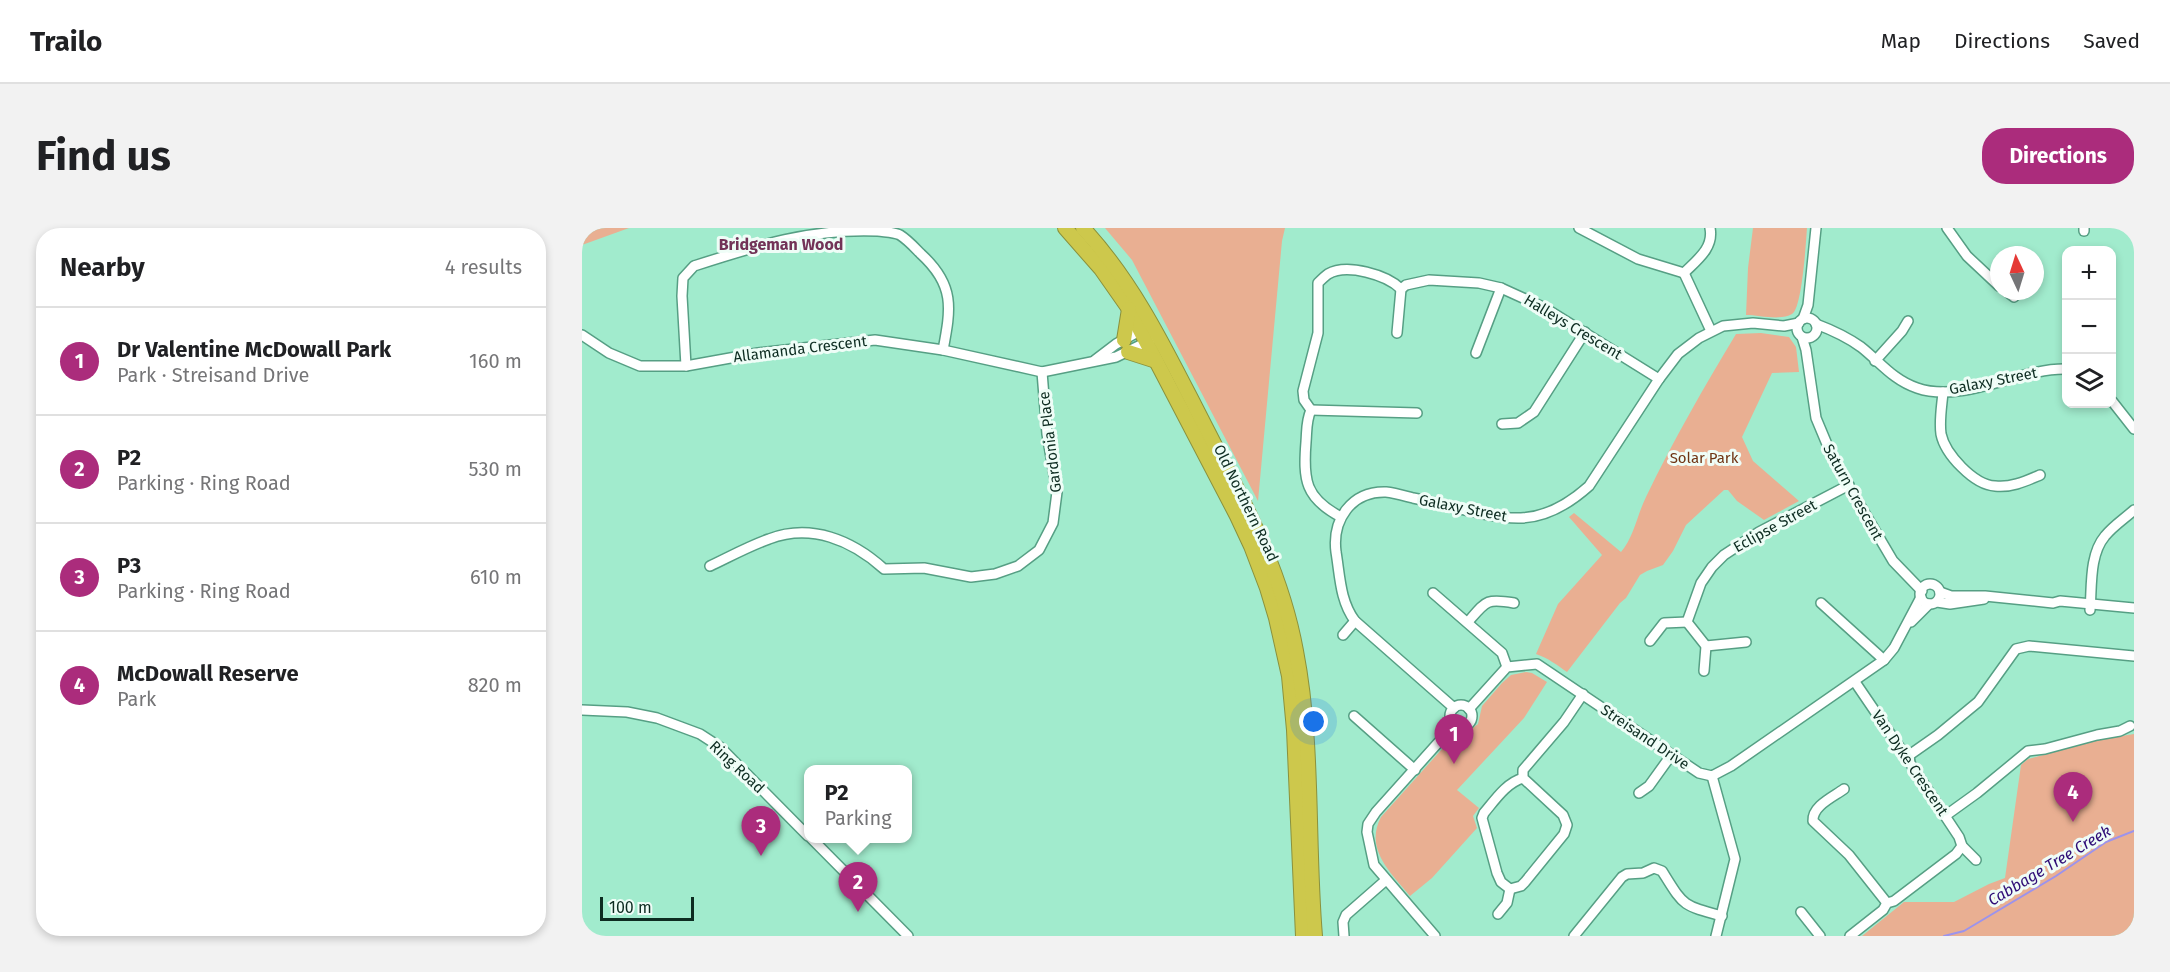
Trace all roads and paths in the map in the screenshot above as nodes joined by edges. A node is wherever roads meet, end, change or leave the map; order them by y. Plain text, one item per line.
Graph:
1 (1065, 228) edge
2 (1083, 228) edge
3 (1579, 228) edge
4 (1710, 228) edge
5 (1816, 228) edge
6 (1947, 228) edge
7 (900, 231) edge
8 (1684, 273) junction
9 (1990, 278) edge
10 (1501, 288) junction
11 (1401, 289) junction
12 (1129, 309) junction
13 (1908, 321) dead end
14 (1807, 328) junction
15 (1711, 331) junction
16 (1585, 332) junction
17 (1150, 333) junction
18 (1397, 333) dead end
19 (582, 335) edge
20 (1126, 346) junction
21 (943, 350) junction
22 (1476, 353) dead end
23 (1875, 361) junction
24 (1156, 362) junction
25 (686, 366) junction
26 (2062, 369) edge
27 (1042, 372) junction
28 (1659, 379) junction
29 (1943, 392) junction
30 (2116, 406) edge
31 (1311, 410) junction
32 (1417, 412) dead end
33 (1502, 424) dead end
34 (2133, 427) edge
35 (2040, 475) dead end
36 (1849, 485) junction
37 (2134, 510) edge
38 (1341, 517) junction
39 (710, 567) dead end
40 (1923, 591) junction
41 (1433, 593) dead end
42 (1935, 599) junction
43 (1514, 603) dead end
44 (1821, 603) dead end
45 (2090, 607) junction
46 (2134, 608) edge
47 (2134, 614) edge
48 (1355, 621) junction
49 (1467, 622) junction
50 (1687, 622) junction
51 (1905, 629) junction
52 (1343, 635) dead end
53 (1650, 641) dead end
54 (1746, 642) dead end
55 (1707, 646) junction
56 (2134, 656) edge
57 (1884, 660) junction
58 (1507, 667) junction
59 (1704, 671) dead end
60 (1855, 682) junction
61 (1583, 694) junction
62 (1454, 708) junction
63 (1469, 709) junction
64 (582, 710) edge
65 (1354, 716) dead end
66 (1454, 725) junction
67 (2130, 726) dead end
68 (1672, 754) junction
69 (1908, 756) junction
70 (1414, 770) junction
71 (1712, 776) junction
72 (1522, 778) junction
73 (1844, 789) dead end
74 (1639, 793) dead end
75 (1945, 816) junction
76 (804, 831) edge
77 (816, 843) edge
78 (1962, 846) junction
79 (1976, 860) dead end
80 (1386, 880) junction
81 (1510, 889) junction
82 (1887, 903) junction
83 (1801, 912) dead end
84 (1498, 914) dead end
85 (1722, 916) junction
86 (908, 936) edge
87 (1303, 936) edge
88 (1315, 936) edge
89 (1344, 936) edge
90 (1435, 936) edge
91 (1574, 936) edge
92 (1716, 936) edge
93 (1820, 936) edge
94 (1850, 936) edge

1 - 12 highway, Old Northern Road
2 - 17 highway, Old Northern Road
3 - 8 street
4 - 8 street
5 - 14 street
6 - 9 street
7 - 21 street
7 - 25 street
8 - 15 street
10 - 11 street, Halleys Crescent
10 - 16 street, Halleys Crescent
10 - 22 street
11 - 18 street
11 - 31 street
12 - 17 highway, Old Northern Road
12 - 20 highway
13 - 23 street
14 - 15 street, Galaxy Street
14 - 23 street, Galaxy Street
14 - 36 street, Saturn Crescent
15 - 28 street, Galaxy Street
16 - 28 street, Halleys Crescent
16 - 33 street
17 - 20 street, Allamanda Crescent
17 - 20 street, Allamanda Crescent
17 - 24 highway, Old Northern Road
17 - 88 highway, Old Northern Road
19 - 25 street, Allamanda Crescent
20 - 24 highway
20 - 27 street, Allamanda Crescent
21 - 25 street, Allamanda Crescent
21 - 27 street, Allamanda Crescent
23 - 29 street, Galaxy Street
24 - 87 highway, Old Northern Road
26 - 29 street, Galaxy Street
27 - 39 street, Gardonia Place
28 - 38 street, Galaxy Street
29 - 35 street
30 - 34 street
31 - 32 street
31 - 38 street
36 - 40 street, Saturn Crescent
36 - 50 street, Eclipse Street
37 - 45 street
38 - 48 street
40 - 42 street
40 - 42 street
40 - 51 street
41 - 49 street
42 - 45 street
42 - 51 street
43 - 49 street
44 - 57 street
45 - 46 street
45 - 47 street
48 - 52 street
48 - 62 street
49 - 58 street
50 - 53 street
50 - 55 street
51 - 57 street
54 - 55 street
55 - 59 street
56 - 69 street
57 - 60 street
58 - 61 street, Streisand Drive
58 - 63 street
60 - 69 street, Van Dyke Crescent
60 - 71 street
61 - 68 street, Streisand Drive
61 - 72 street
62 - 63 street
62 - 66 street
63 - 66 street
64 - 76 street, Ring Road
65 - 70 street
66 - 70 street
67 - 75 street
68 - 71 street, Streisand Drive
68 - 74 street
69 - 75 street, Van Dyke Crescent
70 - 80 street
71 - 85 street
72 - 81 street
72 - 81 street
73 - 82 street
75 - 78 street, Van Dyke Crescent
77 - 86 street, Ring Road
78 - 79 street, Van Dyke Crescent
78 - 82 street
80 - 89 street
80 - 90 street
81 - 84 street
82 - 94 street
83 - 93 street
85 - 91 street
85 - 92 street

